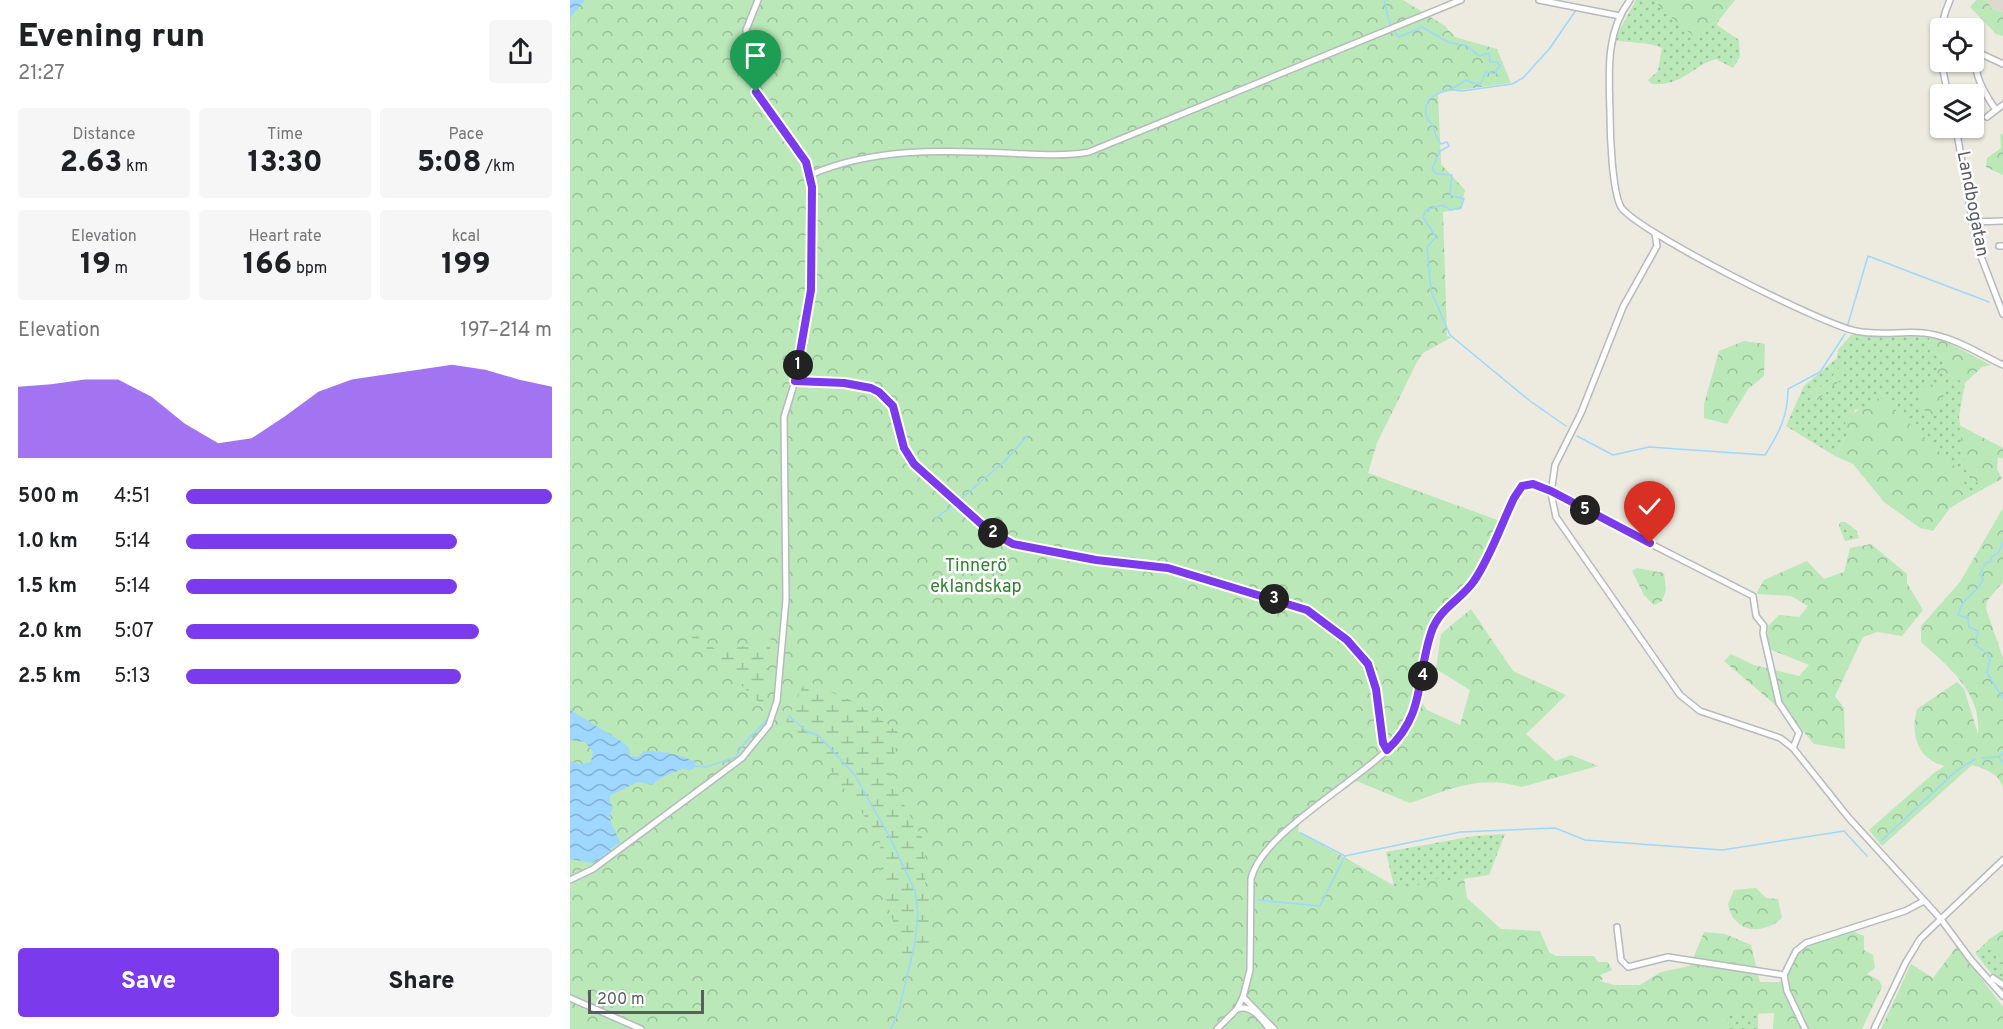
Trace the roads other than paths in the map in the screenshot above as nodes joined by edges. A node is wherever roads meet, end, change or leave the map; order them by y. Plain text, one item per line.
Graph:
1 (758, 0) edge
2 (1461, 0) edge
3 (1539, 0) edge
4 (1630, 0) edge
5 (1950, 0) edge
6 (1620, 16) junction
7 (1943, 18) edge
8 (1984, 54) edge
9 (2003, 64) edge
10 (1978, 72) edge
11 (2003, 105) edge
12 (1996, 110) junction
13 (1986, 117) dead end
14 (1958, 138) edge
15 (810, 175) junction
16 (2003, 221) edge
17 (1972, 222) junction
18 (1655, 234) junction
19 (2003, 314) edge
20 (2003, 366) edge
21 (795, 381) junction
22 (1551, 492) junction
23 (1793, 748) junction
24 (1387, 750) junction
25 (2003, 860) edge
26 (570, 880) edge
27 (1924, 901) junction
28 (1941, 919) junction
29 (1617, 927) dead end
30 (1784, 975) junction
31 (2003, 985) edge
32 (2003, 995) edge
33 (1244, 997) junction
34 (570, 998) edge
35 (1238, 1009) junction
36 (641, 1029) edge
37 (1217, 1029) edge
38 (1272, 1029) edge
39 (1805, 1029) edge
40 (1874, 1029) edge

1 - 15 street
2 - 15 street
3 - 6 street
4 - 6 street
5 - 7 street
6 - 18 street
8 - 9 street
10 - 12 street
11 - 12 street
12 - 13 street
14 - 17 street, Landbogatan
15 - 21 street
16 - 17 street
17 - 19 street, Landbogatan
18 - 20 street
18 - 22 street
21 - 24 street
21 - 26 street
22 - 23 street
22 - 23 street
22 - 24 street
23 - 27 street
24 - 33 street
25 - 28 street
27 - 28 street
27 - 30 street
28 - 31 street
28 - 32 street
28 - 40 street
29 - 30 street
30 - 39 street
33 - 35 street
33 - 38 street
34 - 36 street
35 - 37 street
35 - 38 street

